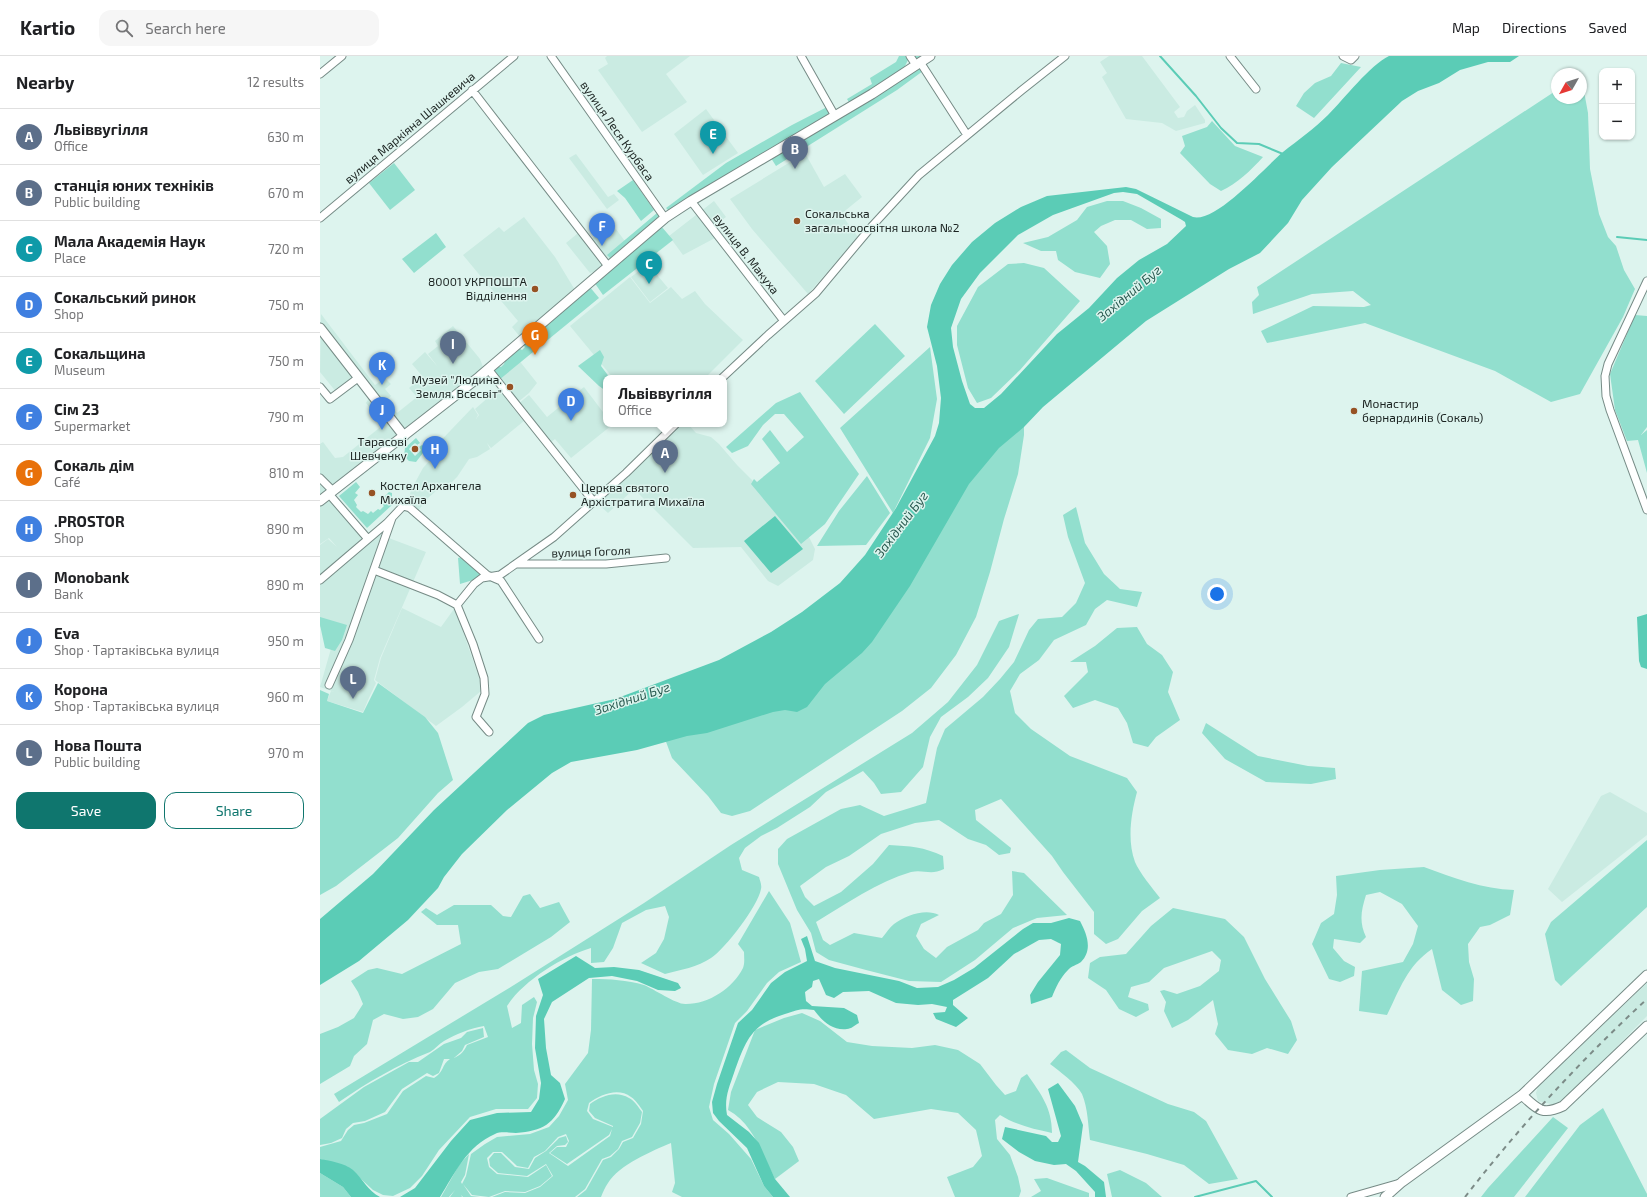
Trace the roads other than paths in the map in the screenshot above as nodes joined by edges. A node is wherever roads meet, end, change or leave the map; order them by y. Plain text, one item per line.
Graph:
1 (342, 56) edge
2 (514, 56) edge
3 (551, 56) edge
4 (802, 56) edge
5 (910, 56) edge
6 (930, 56) edge
7 (1065, 56) edge
8 (1230, 56) edge
9 (1342, 56) edge
10 (1355, 56) edge
11 (918, 64) junction
12 (320, 74) edge
13 (1256, 89) dead end
14 (472, 90) junction
15 (835, 116) junction
16 (966, 135) junction
17 (691, 201) junction
18 (320, 218) edge
19 (665, 218) junction
20 (608, 266) junction
21 (1647, 281) edge
22 (784, 321) junction
23 (320, 328) edge
24 (488, 370) junction
25 (725, 375) edge
26 (358, 378) junction
27 (320, 387) edge
28 (673, 427) edge
29 (404, 436) junction
30 (320, 478) edge
31 (331, 493) junction
32 (320, 501) edge
33 (594, 502) junction
34 (1647, 510) edge
35 (392, 518) junction
36 (368, 539) junction
37 (666, 558) dead end
38 (517, 564) junction
39 (374, 570) junction
40 (491, 578) junction
41 (320, 580) edge
42 (457, 605) junction
43 (539, 640) dead end
44 (329, 684) dead end
45 (489, 732) dead end
46 (1647, 974) edge
47 (1647, 1026) edge
48 (1522, 1095) junction
49 (1402, 1182) junction
50 (1351, 1197) edge
51 (1385, 1197) edge

1 - 12 street
2 - 14 street, вулиця Маркіяна Шашкевича
3 - 19 street, вулиця Леся Курбаса
4 - 15 street
5 - 11 street
6 - 11 street
7 - 16 street
8 - 13 street
9 - 10 street
11 - 15 street
11 - 16 street
14 - 18 street, вулиця Маркіяна Шашкевича
14 - 20 street
15 - 17 street
16 - 22 street
17 - 19 street
17 - 22 street, вулиця В. Макуха
19 - 20 street
20 - 24 street
21 - 34 street
22 - 25 street
23 - 26 street
24 - 29 street
24 - 33 street
26 - 27 street
26 - 29 street
28 - 33 street
29 - 31 street
30 - 31 street
31 - 32 street
31 - 36 street
33 - 38 street
35 - 36 street
35 - 39 street
35 - 40 street
36 - 41 street
37 - 38 street, вулиця Гоголя
38 - 40 street
39 - 42 street
39 - 44 street
40 - 42 street
40 - 43 street
42 - 45 street
46 - 48 street
47 - 48 street
48 - 49 street
49 - 50 street
49 - 51 street

